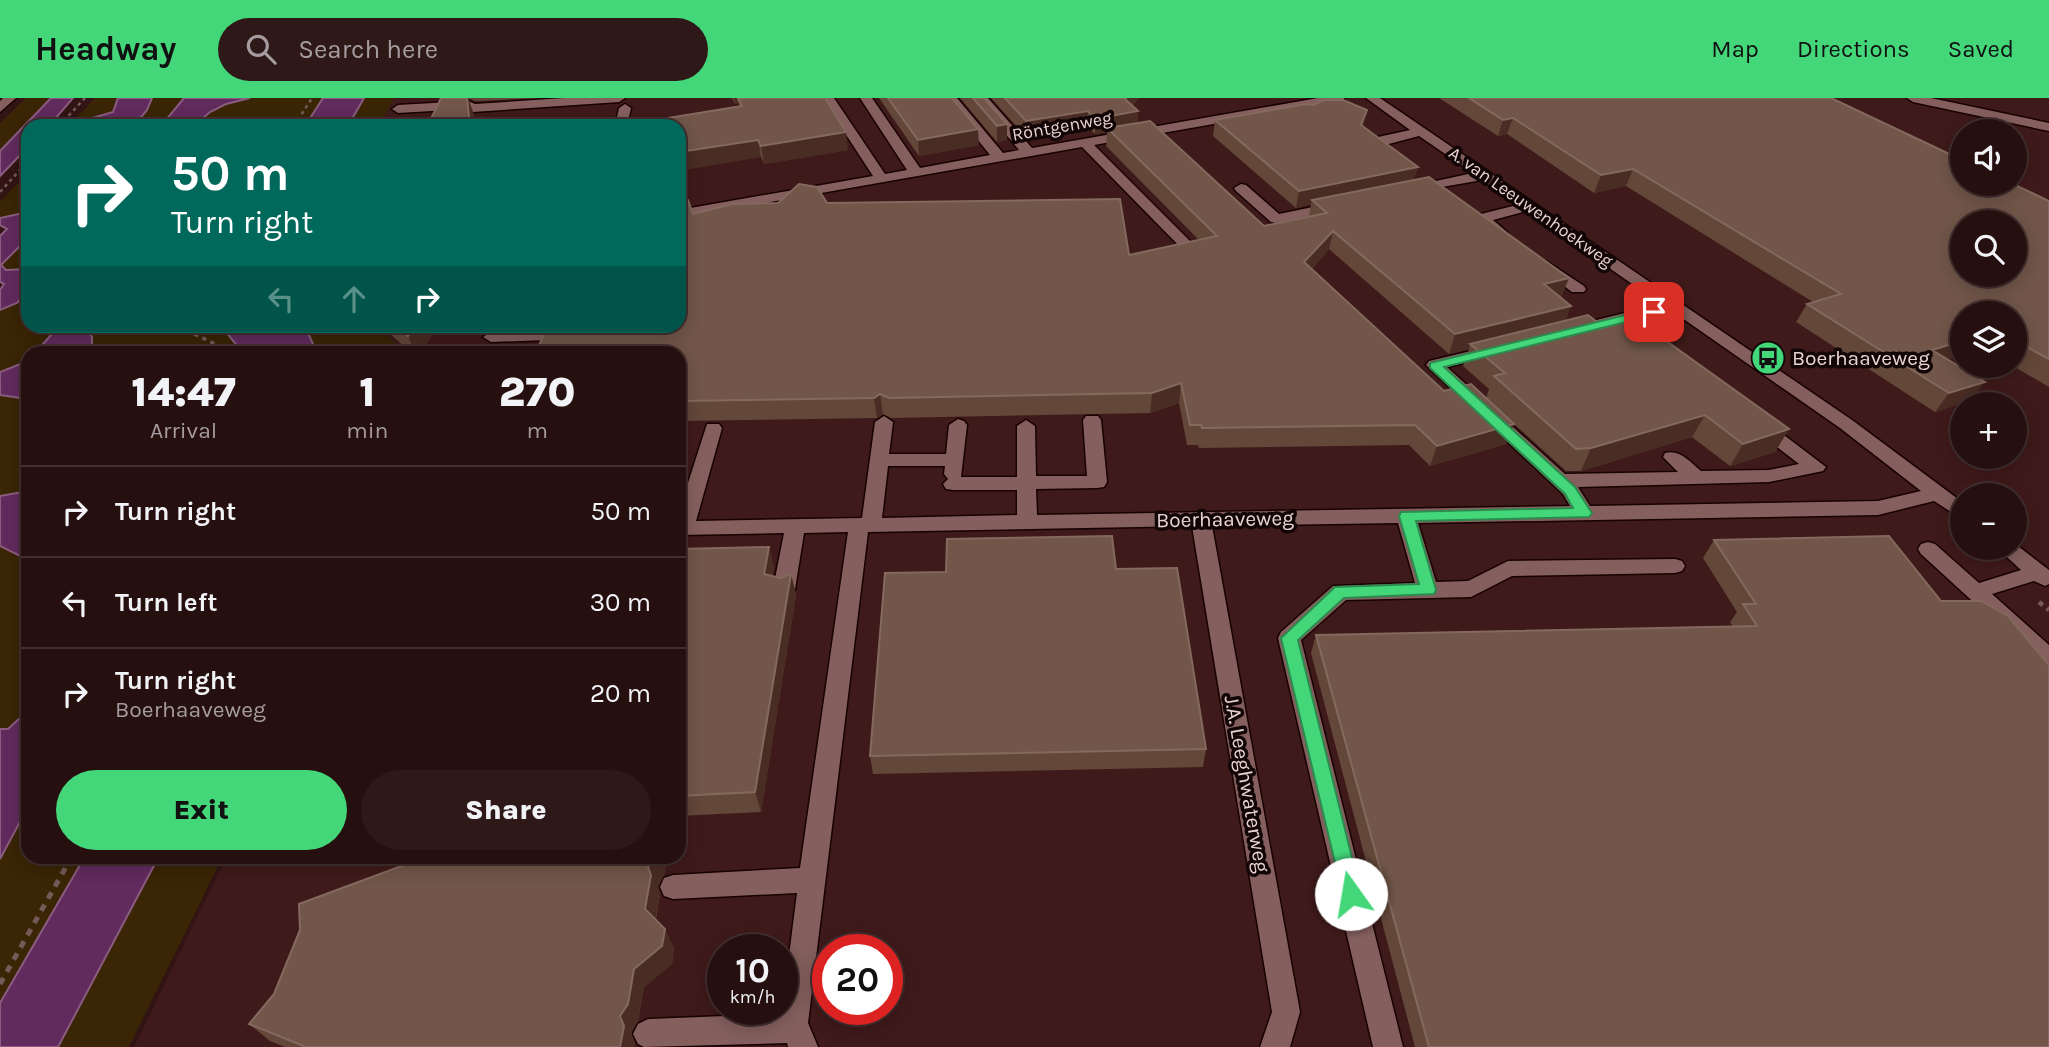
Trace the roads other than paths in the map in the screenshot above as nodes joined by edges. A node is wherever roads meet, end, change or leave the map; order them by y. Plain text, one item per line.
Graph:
1 (10, 98) edge
2 (828, 98) edge
3 (866, 98) edge
4 (950, 98) edge
5 (981, 98) edge
6 (1339, 98) edge
7 (1372, 98) edge
8 (1913, 98) edge
9 (622, 103) edge
10 (0, 108) edge
11 (398, 108) edge
12 (2049, 127) edge
13 (1421, 132) junction
14 (1084, 142) junction
15 (1028, 152) junction
16 (999, 157) junction
17 (915, 171) junction
18 (1485, 176) junction
19 (881, 178) junction
20 (1421, 178) junction
21 (1241, 188) dead end
22 (1393, 195) edge
23 (1354, 203) edge
24 (1529, 206) junction
25 (686, 213) edge
26 (1514, 242) edge
27 (1195, 253) edge
28 (1535, 258) edge
29 (1578, 289) dead end
30 (1674, 306) junction
31 (1618, 321) junction
32 (585, 335) edge
33 (491, 337) dead end
34 (1553, 337) edge
35 (1640, 337) edge
36 (1513, 346) edge
37 (1750, 418) edge
38 (1092, 420) edge
39 (884, 422) edge
40 (958, 425) dead end
41 (1026, 426) dead end
42 (713, 428) edge
43 (1672, 457) dead end
44 (880, 460) junction
45 (955, 460) junction
46 (1697, 478) junction
47 (1560, 481) junction
48 (1027, 483) junction
49 (1938, 492) junction
50 (1950, 502) edge
51 (1584, 513) junction
52 (686, 515) edge
53 (1406, 516) junction
54 (1201, 519) junction
55 (1027, 523) junction
56 (865, 525) junction
57 (795, 527) junction
58 (686, 528) edge
59 (1928, 549) dead end
60 (2022, 560) edge
61 (1675, 566) dead end
62 (2043, 577) edge
63 (784, 589) edge
64 (1428, 590) junction
65 (1977, 591) junction
66 (2049, 658) edge
67 (812, 880) junction
68 (673, 887) dead end
69 (648, 1034) dead end
70 (799, 1037) edge
71 (1275, 1047) edge
72 (1388, 1047) edge

1 - 10 street
2 - 19 street
3 - 17 street
4 - 16 street, Röntgenweg
5 - 15 street
6 - 14 street, Röntgenweg
7 - 13 street, A. van Leeuwenhoekweg
8 - 12 street
9 - 11 street
13 - 18 street, A. van Leeuwenhoekweg
13 - 20 street
14 - 15 street, Röntgenweg
14 - 27 street
15 - 16 street, Röntgenweg
16 - 17 street, Röntgenweg
17 - 19 street, Röntgenweg
18 - 20 street
18 - 24 street, A. van Leeuwenhoekweg
19 - 25 street, Röntgenweg
20 - 22 street
21 - 23 street
24 - 26 street
24 - 30 street, A. van Leeuwenhoekweg
28 - 29 street
30 - 31 street
30 - 49 street, A. van Leeuwenhoekweg
31 - 34 street
31 - 35 street
32 - 33 street
36 - 47 street
37 - 46 street
38 - 48 street
39 - 44 street
40 - 45 street
41 - 48 street
42 - 52 street
43 - 46 street
44 - 45 street
44 - 56 street
45 - 48 street
46 - 47 street
47 - 51 street
48 - 55 street
49 - 50 street, A. van Leeuwenhoekweg
49 - 51 street, Boerhaaveweg
51 - 53 street, Boerhaaveweg
53 - 54 street, Boerhaaveweg
53 - 64 street
54 - 55 street, Boerhaaveweg
54 - 71 street, J.A. Leeghwaterweg
55 - 56 street, Boerhaaveweg
56 - 57 street, Boerhaaveweg
56 - 67 street
57 - 58 street, Boerhaaveweg
57 - 63 street
59 - 65 street
60 - 62 street
61 - 64 street
62 - 65 street
64 - 72 street
65 - 66 street
67 - 68 street
67 - 70 street
69 - 70 street

